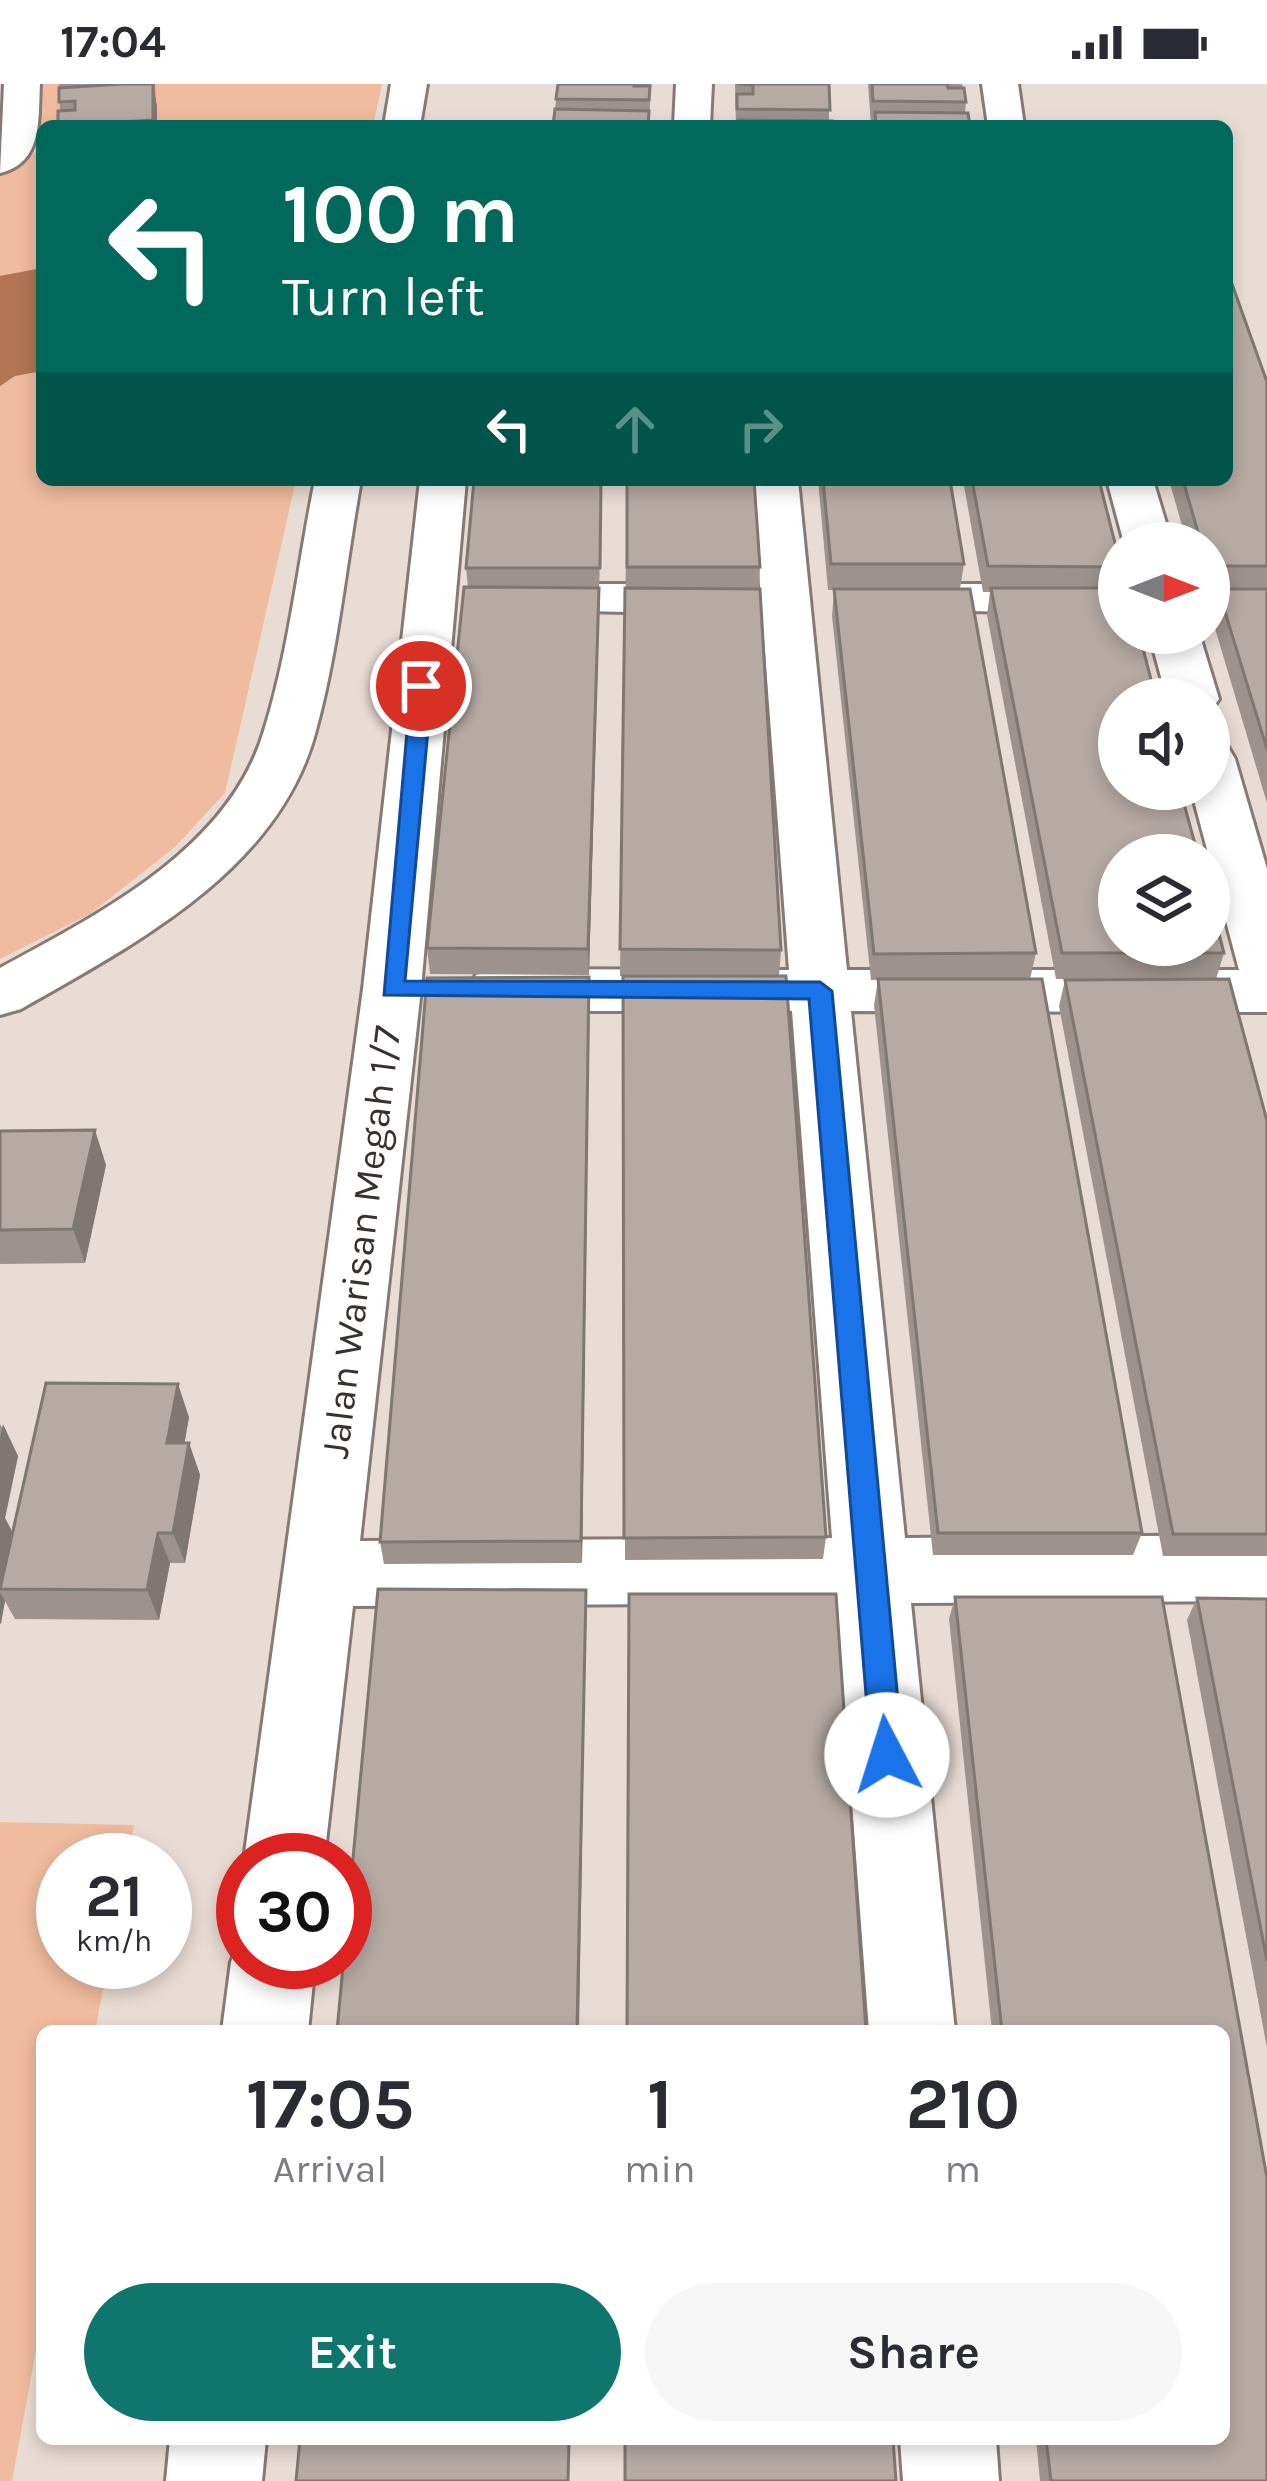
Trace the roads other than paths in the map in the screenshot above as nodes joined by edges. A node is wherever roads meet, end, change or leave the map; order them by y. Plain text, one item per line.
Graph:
1 (22, 84) edge
2 (409, 84) edge
3 (694, 84) edge
4 (1000, 84) edge
5 (403, 120) edge
6 (692, 120) edge
7 (1005, 120) edge
8 (0, 162) edge
9 (337, 486) edge
10 (442, 486) edge
11 (777, 486) edge
12 (1132, 486) edge
13 (1142, 522) edge
14 (786, 598) junction
15 (1098, 599) edge
16 (430, 600) junction
17 (1223, 810) edge
18 (1267, 969) edge
19 (392, 989) junction
20 (820, 991) junction
21 (1267, 991) edge
22 (0, 994) edge
23 (1267, 1568) edge
24 (871, 1571) junction
25 (317, 1574) junction
26 (287, 1833) edge
27 (270, 1989) edge
28 (266, 2025) edge
29 (911, 2025) edge
30 (217, 2445) edge
31 (948, 2445) edge
32 (214, 2481) edge
33 (951, 2481) edge

1 - 8 street
2 - 5 street
3 - 6 street
4 - 7 street
9 - 22 street
10 - 16 street, Jalan Warisan Megah 1/7
11 - 14 street
12 - 13 street
14 - 15 street
14 - 16 street
14 - 20 street
16 - 19 street, Jalan Warisan Megah 1/7
17 - 18 street
19 - 20 street
19 - 25 street, Jalan Warisan Megah 1/7
20 - 21 street
20 - 24 street
23 - 24 street
24 - 25 street
24 - 29 street
25 - 26 street, Jalan Warisan Megah 1/7
27 - 28 street
30 - 32 street
31 - 33 street

